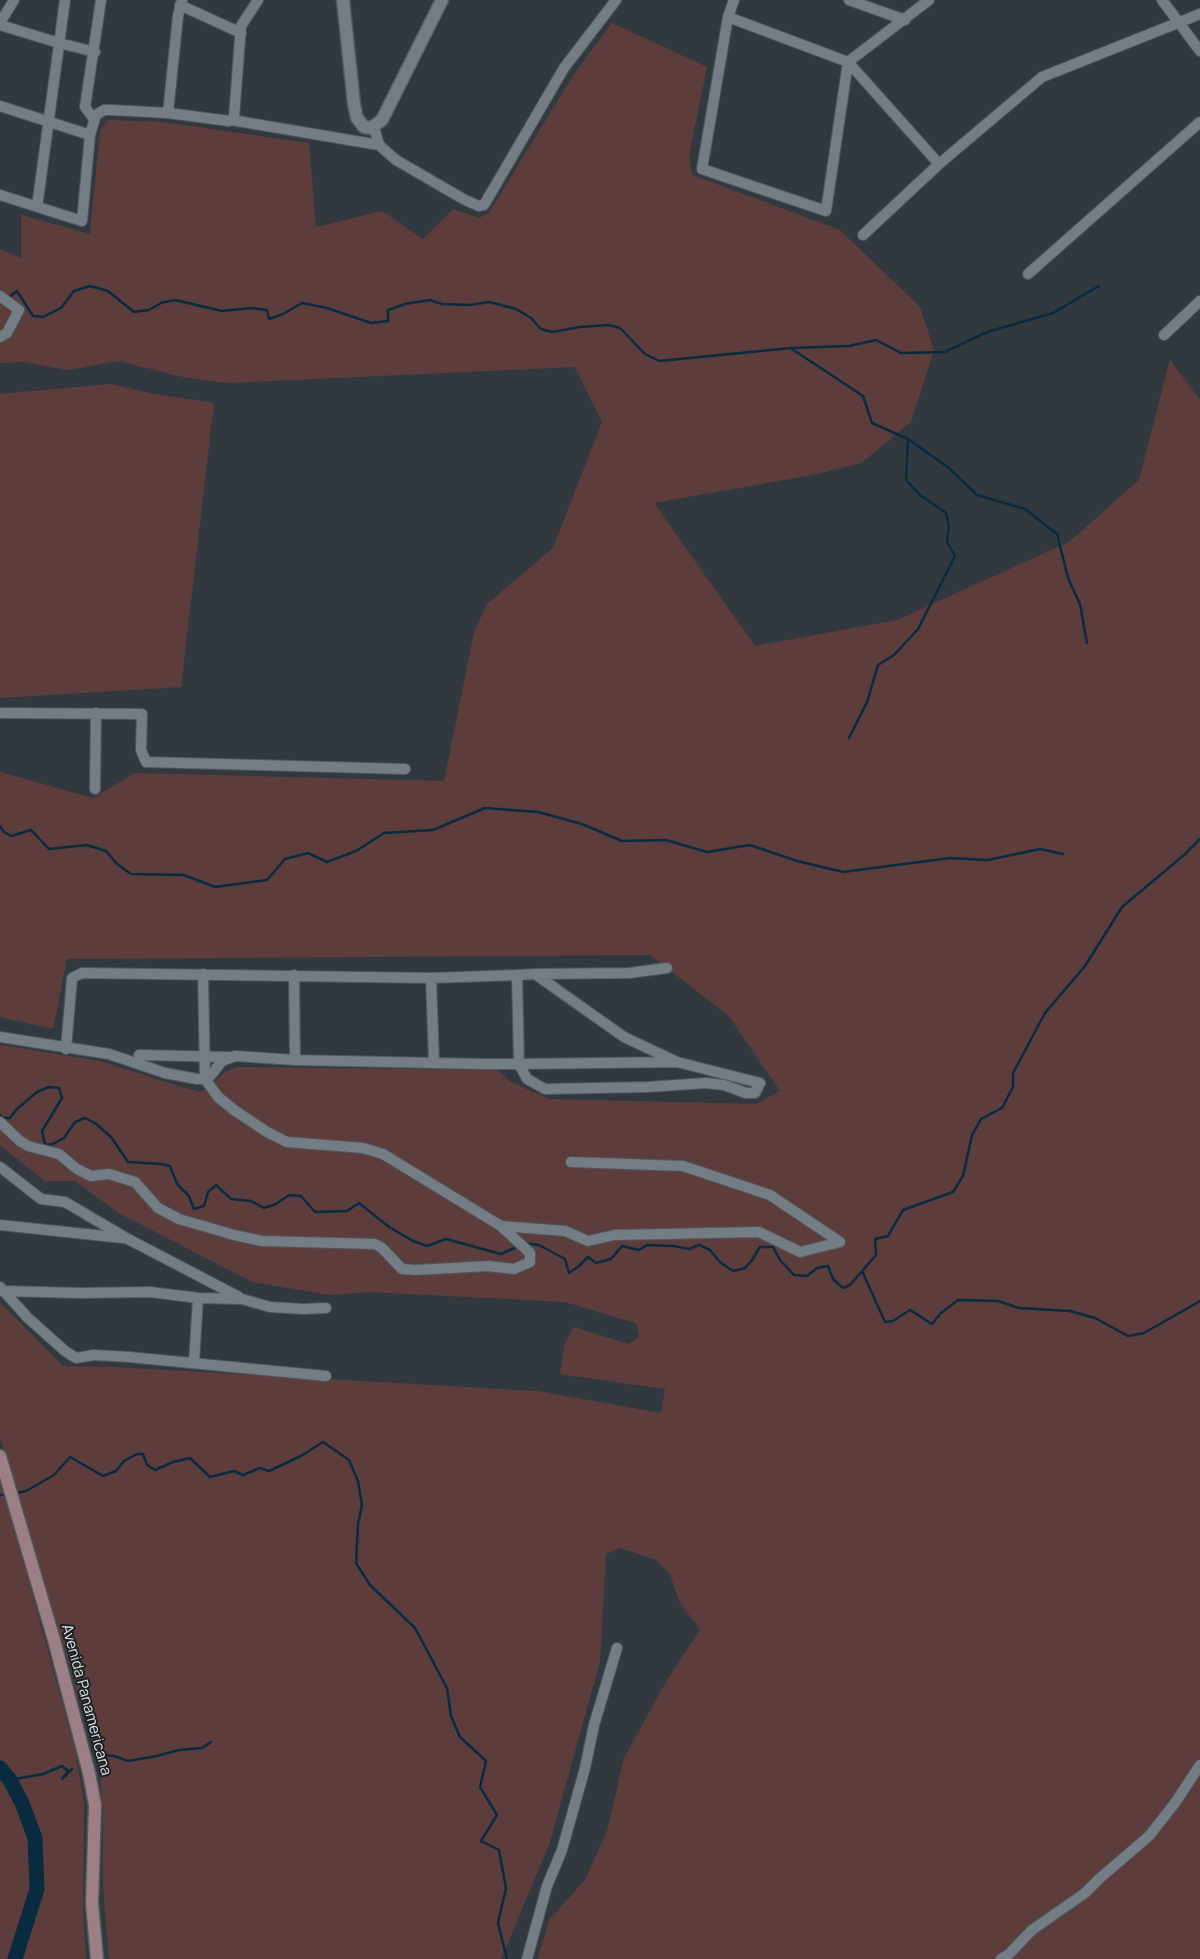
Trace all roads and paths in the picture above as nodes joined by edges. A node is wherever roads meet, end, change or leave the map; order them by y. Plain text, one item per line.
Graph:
1 (14, 0) edge
2 (65, 0) edge
3 (101, 0) edge
4 (258, 0) edge
5 (343, 0) edge
6 (442, 0) edge
7 (616, 0) edge
8 (734, 0) edge
9 (849, 0) edge
10 (929, 0) edge
11 (1162, 0) edge
12 (181, 2) edge
13 (1200, 14) edge
14 (728, 17) junction
15 (905, 20) junction
16 (1179, 23) junction
17 (0, 24) edge
18 (241, 33) junction
19 (59, 43) junction
20 (1200, 51) edge
21 (95, 52) junction
22 (848, 62) junction
23 (0, 106) edge
24 (168, 113) junction
25 (94, 119) junction
26 (231, 120) junction
27 (49, 122) junction
28 (1200, 122) edge
29 (374, 127) junction
30 (90, 135) junction
31 (379, 145) junction
32 (939, 164) junction
33 (0, 195) edge
34 (37, 207) junction
35 (863, 235) dead end
36 (1028, 274) dead end
37 (0, 296) edge
38 (1200, 301) edge
39 (1164, 335) dead end
40 (0, 337) edge
41 (0, 713) edge
42 (96, 713) junction
43 (405, 769) dead end
44 (95, 789) dead end
45 (667, 968) dead end
46 (203, 974) junction
47 (535, 974) junction
48 (294, 975) junction
49 (517, 975) junction
50 (431, 978) junction
51 (0, 1037) edge
52 (66, 1049) junction
53 (139, 1055) dead end
54 (235, 1056) junction
55 (205, 1057) junction
56 (295, 1060) junction
57 (434, 1062) junction
58 (678, 1062) junction
59 (519, 1064) junction
60 (205, 1079) junction
61 (0, 1122) edge
62 (571, 1162) dead end
63 (0, 1167) edge
64 (0, 1225) edge
65 (501, 1226) junction
66 (128, 1239) junction
67 (1, 1289) edge
68 (198, 1298) junction
69 (242, 1299) junction
70 (326, 1308) dead end
71 (194, 1362) junction
72 (326, 1376) dead end
73 (0, 1456) edge
74 (617, 1648) dead end
75 (1200, 1765) edge
76 (97, 1959) edge
77 (527, 1959) edge
78 (1001, 1959) edge

1 - 17 street
2 - 19 street
3 - 21 street
4 - 18 street
5 - 29 street
6 - 29 street
7 - 31 street
8 - 14 street
9 - 15 street
10 - 15 street
11 - 16 street
12 - 18 street
12 - 24 street
13 - 16 street
14 - 22 street
14 - 22 street
15 - 22 street
16 - 20 street
16 - 32 street
17 - 19 street
18 - 26 street
19 - 21 street
19 - 27 street
21 - 25 street
22 - 32 street
23 - 27 street
24 - 25 street
24 - 26 street
25 - 30 street
26 - 31 street
27 - 30 street
27 - 34 street
28 - 36 street
29 - 31 street
30 - 34 street
32 - 35 street
33 - 34 street
37 - 40 street
38 - 39 street
41 - 42 street
42 - 43 street
42 - 44 street
45 - 47 street
46 - 48 street
46 - 52 street
46 - 55 street
47 - 49 street
47 - 58 street
48 - 50 street
48 - 56 street
49 - 50 street
49 - 59 street
50 - 57 street
51 - 52 street
52 - 60 street
53 - 55 street
54 - 55 street
54 - 56 street
54 - 60 street
55 - 60 street
56 - 57 street
57 - 59 street
58 - 59 street
58 - 59 street
60 - 65 street
61 - 65 street
62 - 65 street
63 - 66 street
64 - 66 street
66 - 69 street
67 - 68 street
67 - 71 street
68 - 69 street
68 - 71 street
69 - 70 street
71 - 72 street
73 - 76 main road, Avenida Panamericana
74 - 77 street
75 - 78 street

